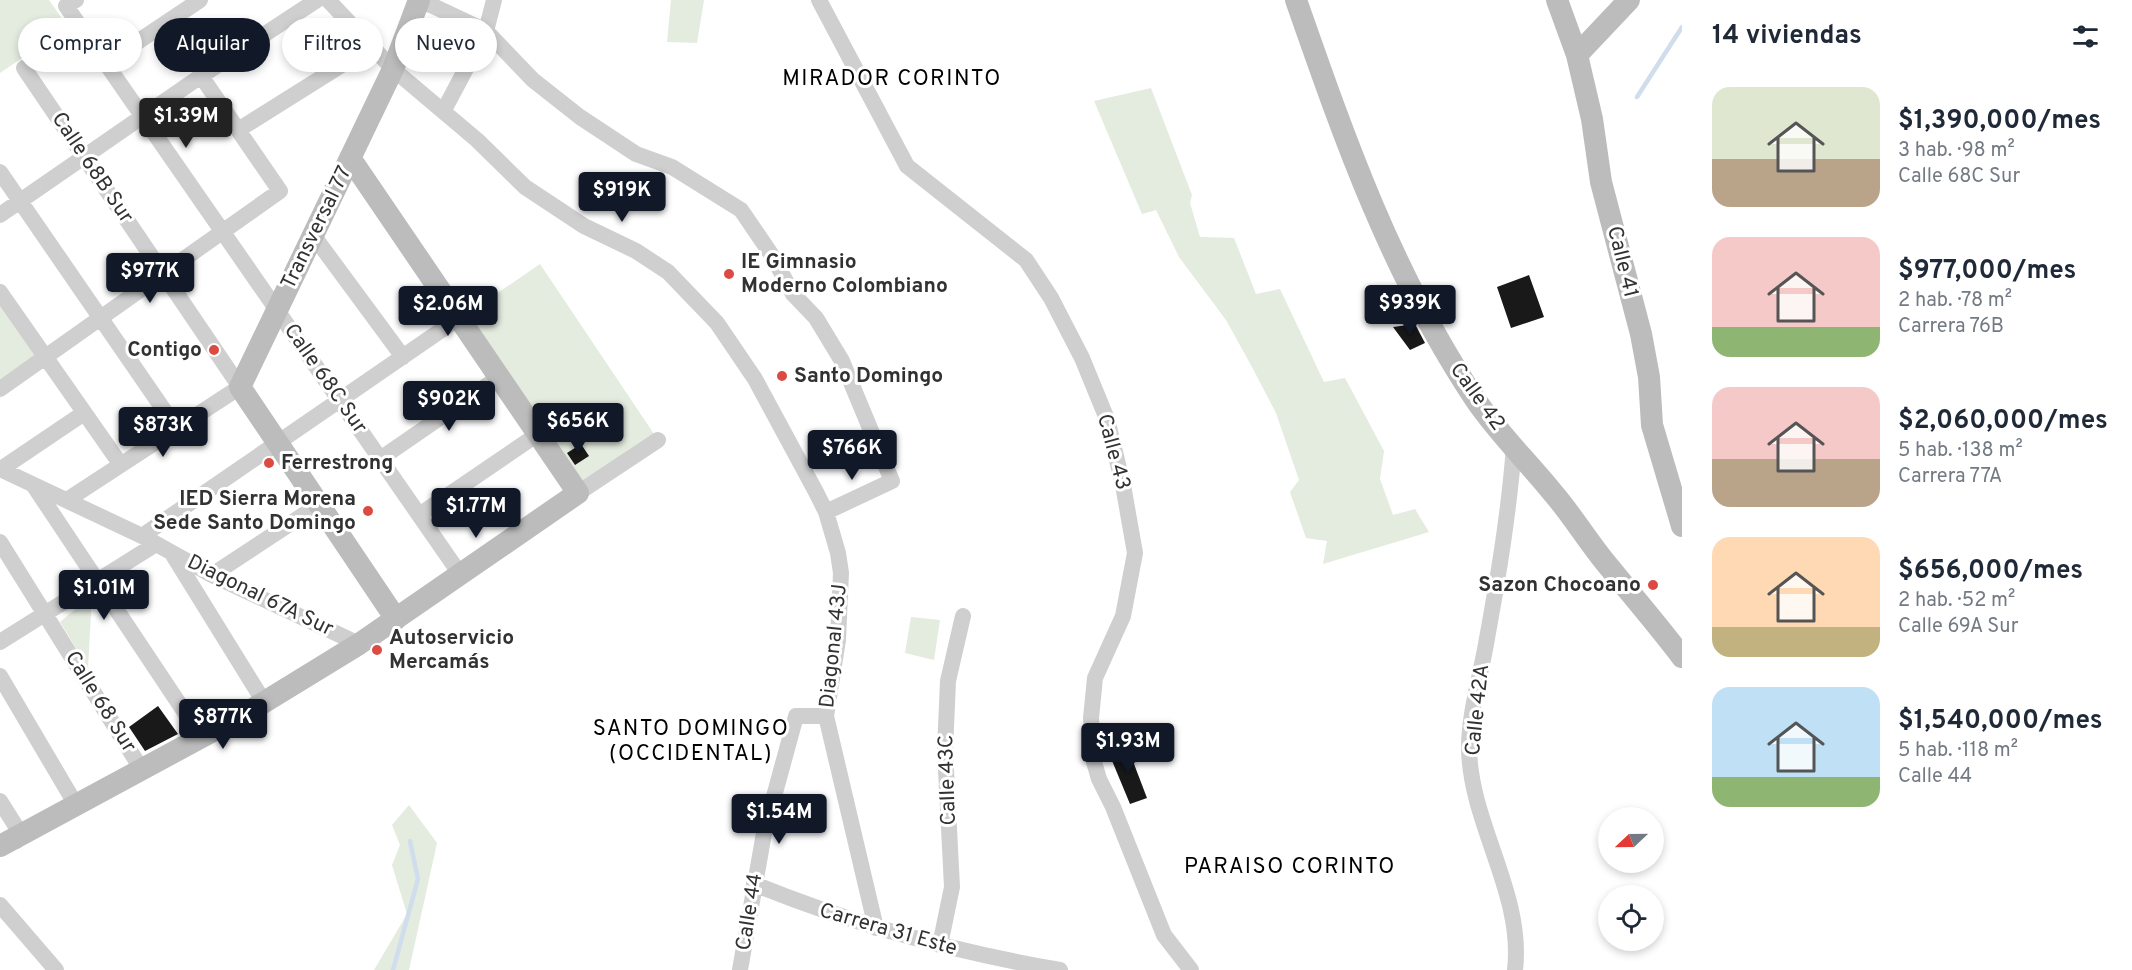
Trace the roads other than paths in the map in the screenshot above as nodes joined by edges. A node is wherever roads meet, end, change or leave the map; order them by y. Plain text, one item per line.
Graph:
1 (200, 0) edge
2 (318, 0) edge
3 (328, 0) edge
4 (494, 0) edge
5 (819, 0) edge
6 (1296, 0) edge
7 (1557, 0) edge
8 (1629, 0) edge
9 (418, 1) edge
10 (71, 3) edge
11 (80, 18) edge
12 (345, 18) edge
13 (458, 18) edge
14 (489, 18) edge
15 (142, 39) edge
16 (497, 42) edge
17 (1577, 55) junction
18 (383, 58) edge
19 (393, 69) junction
20 (27, 72) edge
21 (112, 72) edge
22 (331, 72) edge
23 (464, 72) edge
24 (201, 76) junction
25 (444, 110) junction
26 (143, 117) junction
27 (238, 130) junction
28 (84, 157) junction
29 (350, 158) junction
30 (0, 172) edge
31 (20, 201) junction
32 (0, 215) edge
33 (222, 232) junction
34 (314, 235) junction
35 (163, 274) junction
36 (0, 292) edge
37 (277, 311) junction
38 (100, 318) junction
39 (459, 318) junction
40 (46, 357) junction
41 (403, 357) junction
42 (499, 376) junction
43 (240, 387) junction
44 (0, 389) edge
45 (340, 401) junction
46 (84, 412) junction
47 (177, 429) junction
48 (538, 434) junction
49 (658, 440) dead end
50 (278, 443) junction
51 (1514, 446) junction
52 (380, 459) junction
53 (121, 465) junction
54 (0, 469) edge
55 (34, 485) junction
56 (578, 494) junction
57 (67, 500) junction
58 (320, 504) junction
59 (826, 512) junction
60 (419, 515) junction
61 (1682, 526) edge
62 (0, 542) edge
63 (156, 544) junction
64 (460, 574) junction
65 (212, 575) junction
66 (98, 581) junction
67 (45, 614) junction
68 (963, 616) dead end
69 (396, 619) junction
70 (0, 642) edge
71 (359, 644) junction
72 (1682, 657) edge
73 (0, 676) edge
74 (264, 702) junction
75 (826, 716) junction
76 (202, 738) junction
77 (142, 770) junction
78 (0, 801) edge
79 (76, 805) junction
80 (22, 836) junction
81 (0, 846) edge
82 (0, 855) edge
83 (754, 884) junction
84 (0, 905) edge
85 (876, 928) junction
86 (940, 945) junction
87 (56, 970) edge
88 (740, 970) edge
89 (1060, 970) edge
90 (1191, 970) edge
91 (1515, 970) edge

1 - 15 street
2 - 24 street
3 - 12 street, Diagonal 43J
4 - 14 street
5 - 90 street, Calle 43
6 - 51 street, Calle 42
7 - 17 street, Calle 41
8 - 17 street
9 - 13 street
9 - 19 street, Transversal 77
10 - 11 street, Calle 68C Sur
16 - 59 street
17 - 61 street, Calle 41
18 - 19 street, Diagonal 43J
19 - 25 street, Diagonal 43J
19 - 29 street, Transversal 77
20 - 28 street, Calle 68B Sur
21 - 26 street, Calle 68C Sur
22 - 27 street
23 - 25 street
24 - 26 street
24 - 27 street
25 - 59 street, Diagonal 43J
26 - 28 street
26 - 33 street, Calle 68C Sur
27 - 33 street
28 - 31 street
28 - 35 street, Calle 68B Sur
29 - 34 street, Transversal 77
29 - 39 street
30 - 31 street
31 - 32 street
31 - 38 street
33 - 35 street
33 - 37 street, Calle 68C Sur
34 - 37 street, Transversal 77
34 - 41 street
35 - 38 street
35 - 43 street, Calle 68B Sur
36 - 40 street
37 - 43 street, Transversal 77
37 - 45 street, Calle 68C Sur
38 - 40 street
38 - 47 street
39 - 41 street
39 - 42 street
40 - 44 street
40 - 46 street
41 - 45 street
42 - 48 street
42 - 52 street
43 - 47 street
43 - 50 street
45 - 50 street
45 - 52 street, Calle 68C Sur
46 - 53 street
46 - 54 street
47 - 53 street
48 - 56 street
48 - 60 street
49 - 56 street
50 - 58 street
50 - 63 street
51 - 72 street, Calle 42
51 - 91 street, Calle 42A
52 - 60 street, Calle 68C Sur
53 - 57 street
54 - 55 street, Diagonal 67A Sur
55 - 57 street, Diagonal 67A Sur
55 - 66 street
56 - 64 street
57 - 63 street, Diagonal 67A Sur
58 - 65 street
58 - 69 street
59 - 75 street, Diagonal 43J
60 - 64 street, Calle 68C Sur
62 - 67 street, Calle 68 Sur
63 - 65 street, Diagonal 67A Sur
63 - 66 street
63 - 74 street
64 - 69 street
65 - 71 street, Diagonal 67A Sur
66 - 67 street
66 - 76 street
67 - 70 street
67 - 77 street, Calle 68 Sur
68 - 86 street, Calle 43C
69 - 71 street
71 - 74 street
73 - 79 street
74 - 76 street
75 - 83 street, Calle 44
75 - 85 street, Diagonal 43J
76 - 77 street
77 - 79 street
78 - 80 street
79 - 80 street
80 - 81 street
80 - 82 street
83 - 85 street, Carrera 31 Este
83 - 88 street, Calle 44
84 - 87 street
85 - 86 street, Carrera 31 Este
86 - 89 street, Carrera 31 Este

